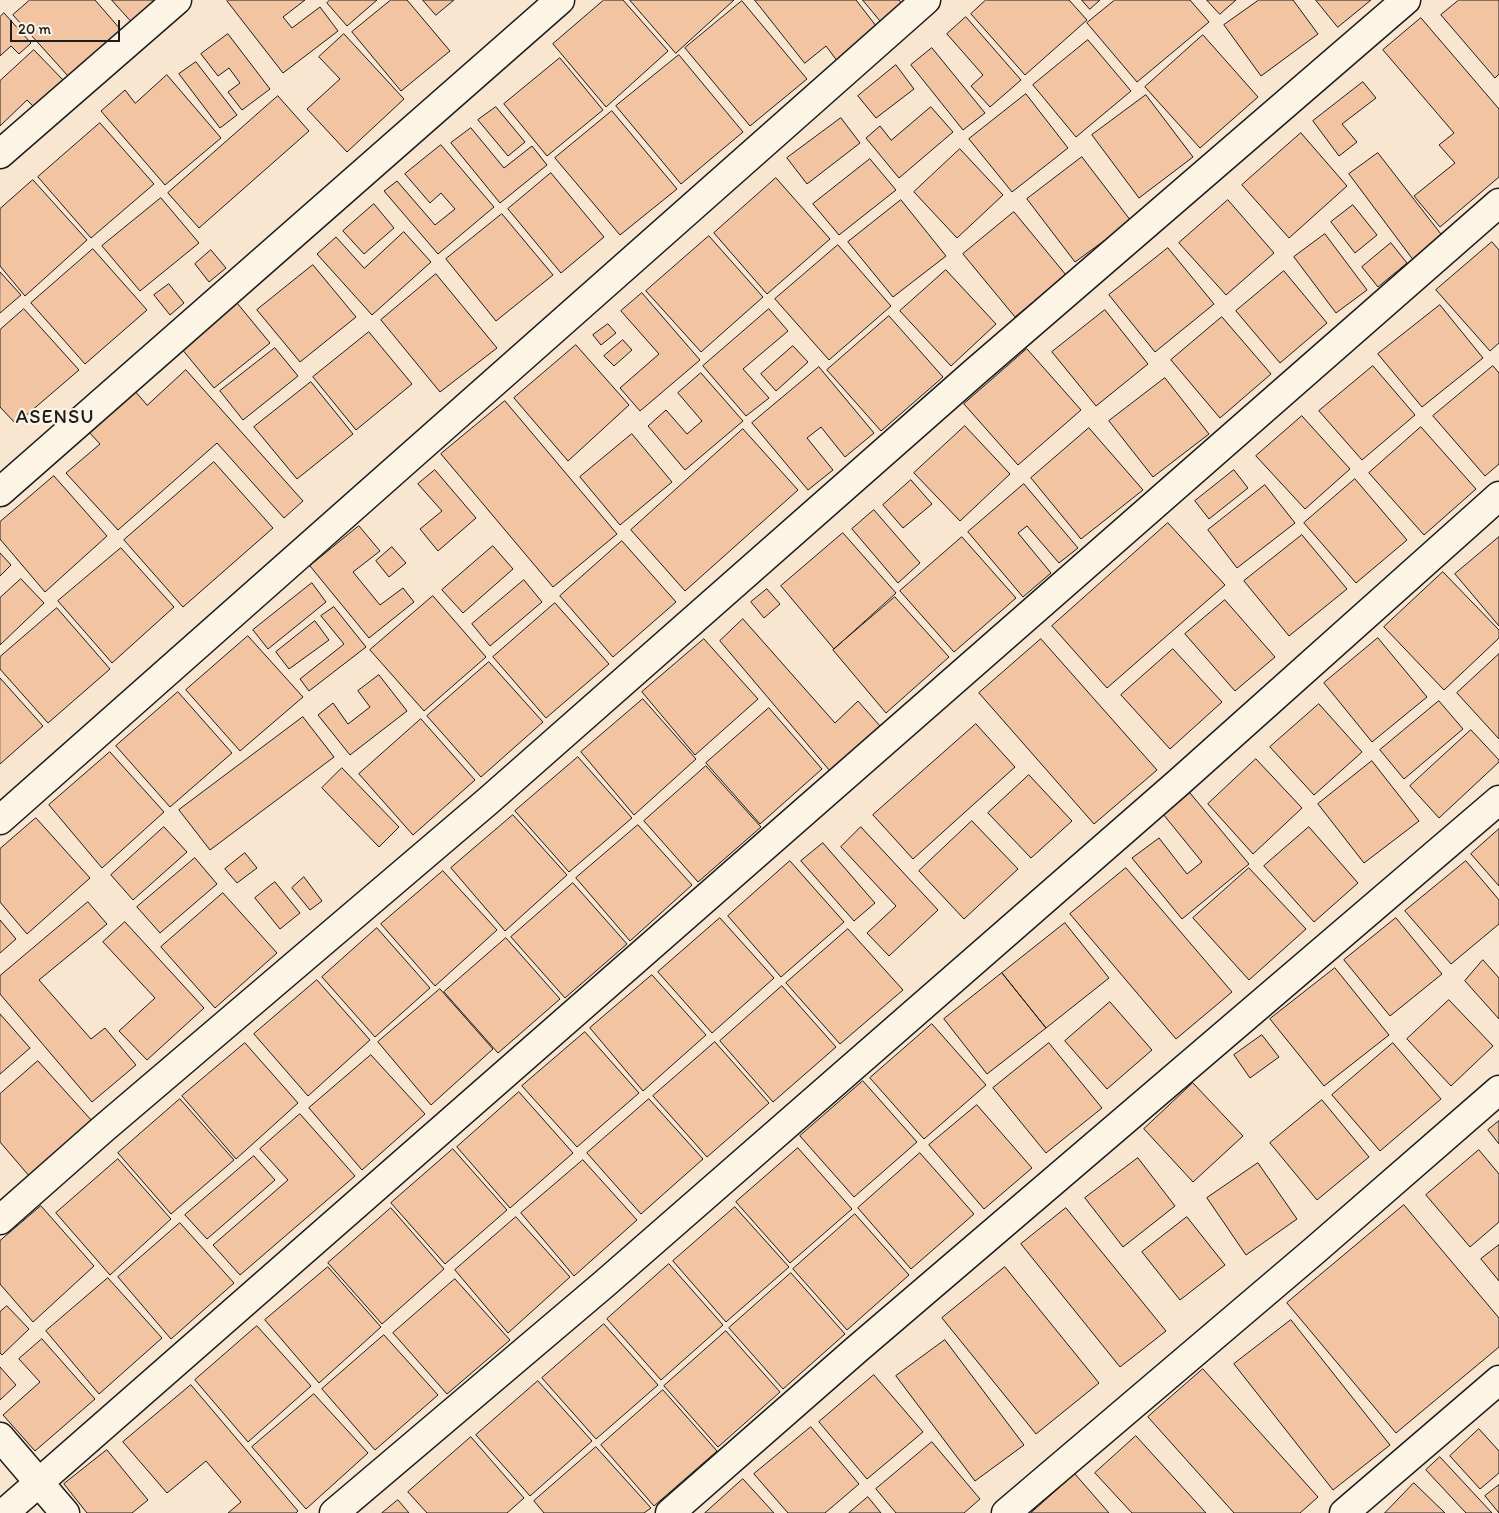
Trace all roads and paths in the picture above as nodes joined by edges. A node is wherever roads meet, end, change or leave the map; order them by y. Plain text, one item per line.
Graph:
1 (177, 0) edge
2 (560, 0) edge
3 (926, 0) edge
4 (1406, 0) edge
5 (0, 154) edge
6 (1499, 203) edge
7 (0, 492) edge
8 (1499, 496) edge
9 (1499, 800) edge
10 (0, 820) edge
11 (1499, 1090) edge
12 (0, 1220) edge
13 (1499, 1380) edge
14 (0, 1437) edge
15 (40, 1483) junction
16 (4, 1513) edge
17 (65, 1513) edge
18 (334, 1513) edge
19 (670, 1513) edge
20 (1006, 1513) edge
21 (1344, 1513) edge

1 - 5 street
2 - 7 street
3 - 10 street
4 - 12 street
6 - 15 street
8 - 18 street
9 - 19 street
11 - 20 street
13 - 21 street
14 - 15 street
15 - 16 street
15 - 17 street

